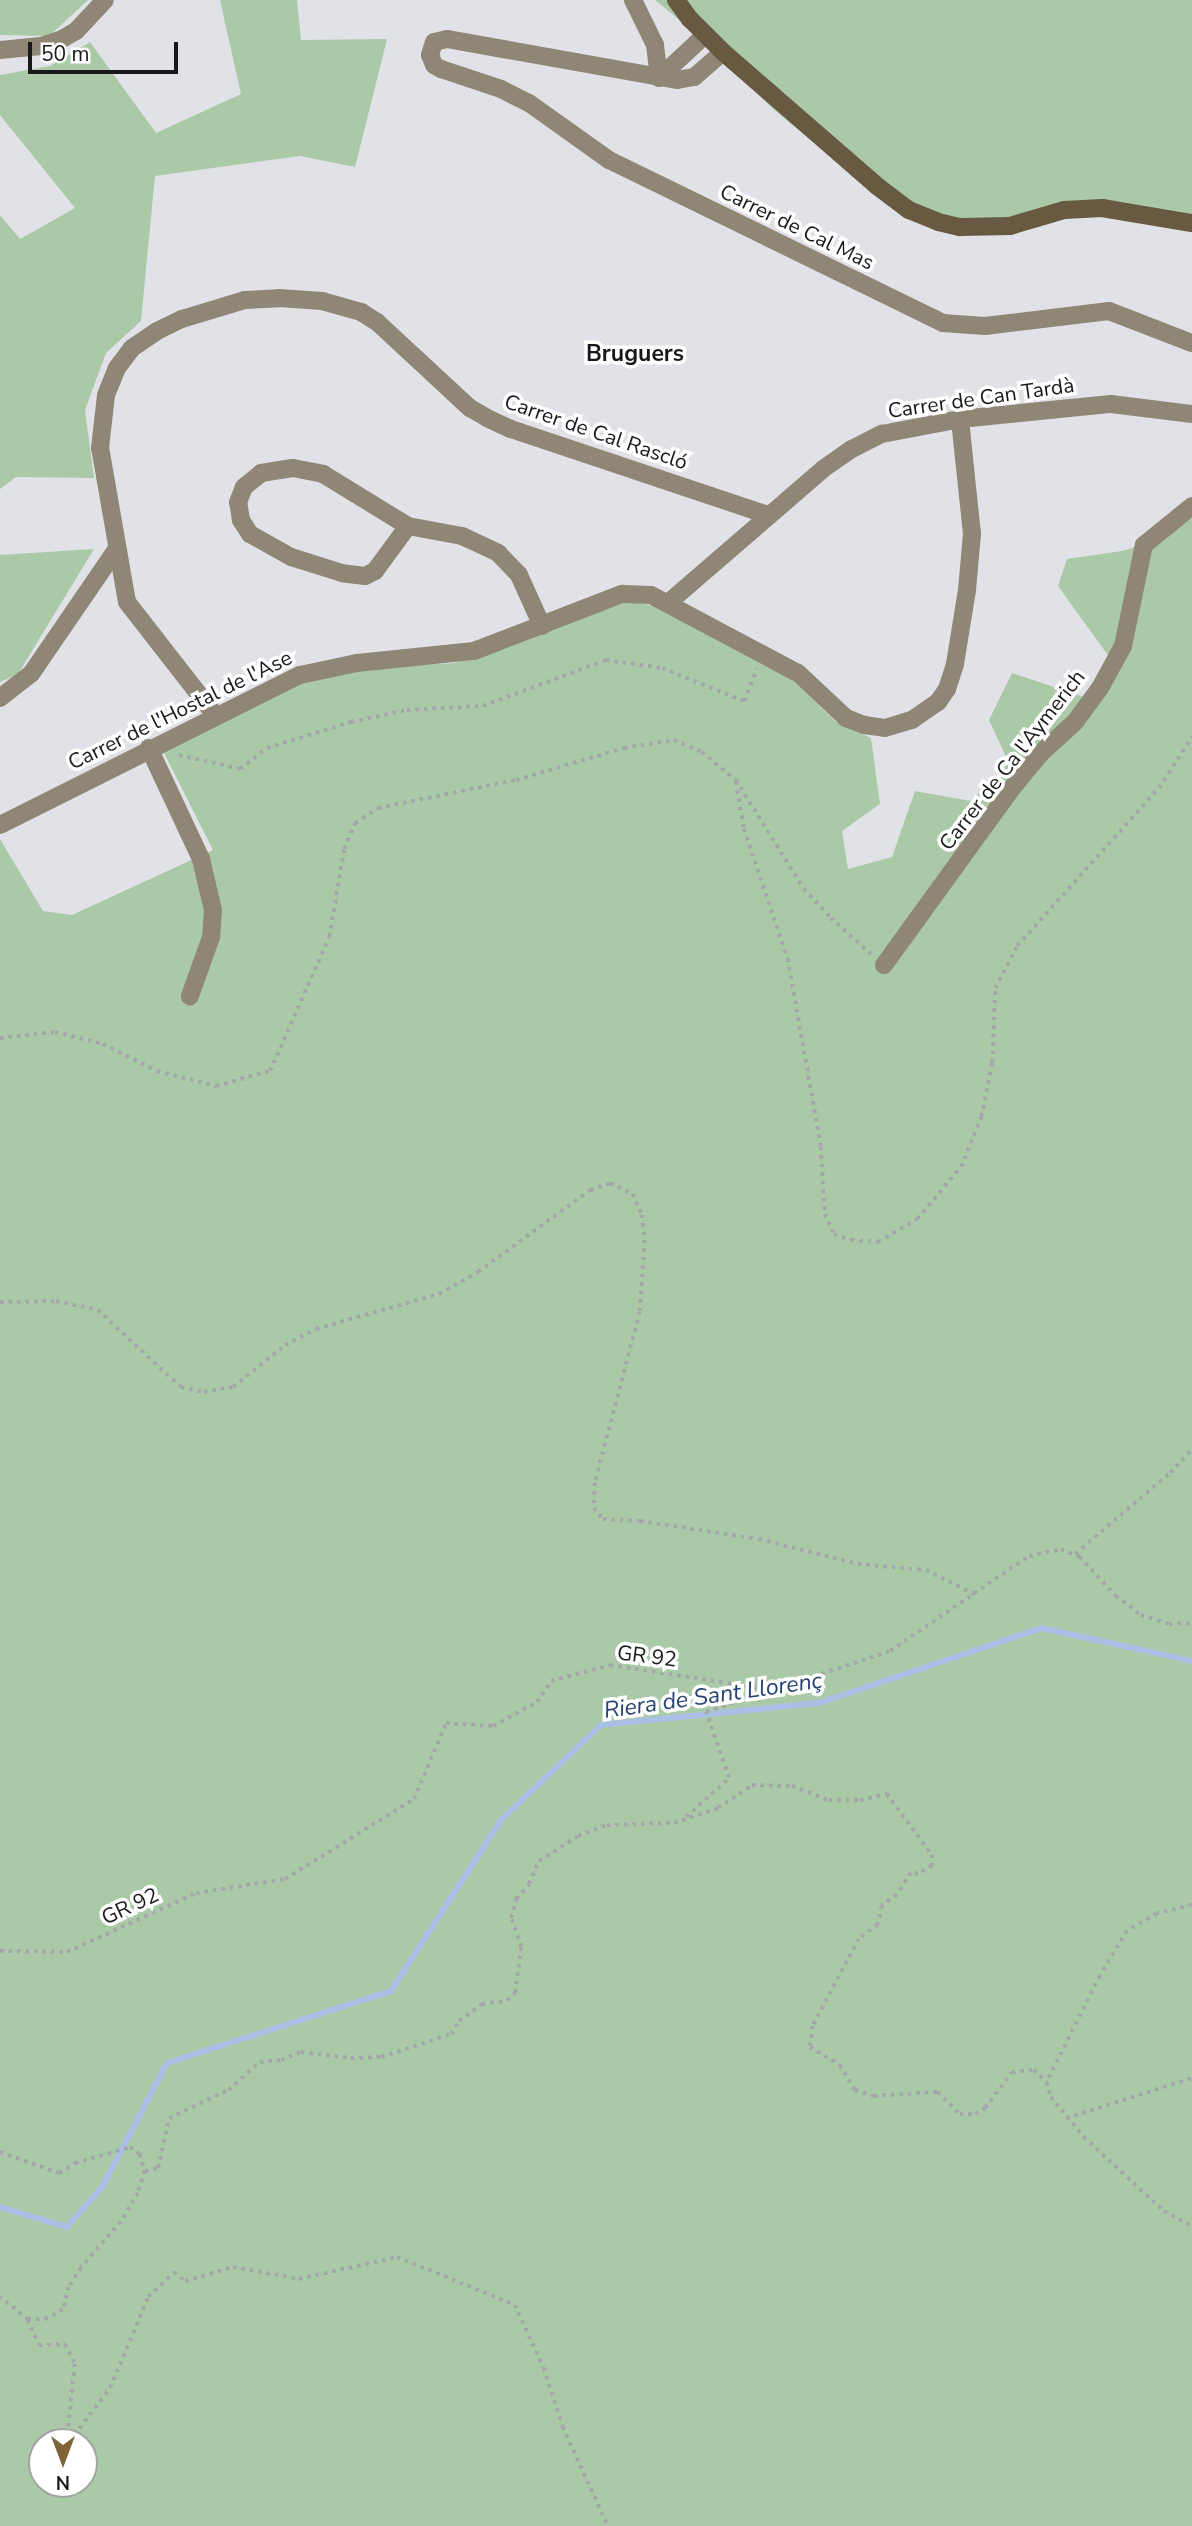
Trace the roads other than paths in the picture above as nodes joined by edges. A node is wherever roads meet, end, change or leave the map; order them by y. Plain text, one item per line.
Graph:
1 (105, 0) edge
2 (633, 0) edge
3 (662, 0) edge
4 (676, 0) edge
5 (690, 19) junction
6 (705, 34) junction
7 (0, 50) edge
8 (723, 52) junction
9 (659, 78) junction
10 (1192, 223) edge
11 (1192, 343) edge
12 (1192, 414) edge
13 (960, 419) junction
14 (1192, 506) edge
15 (768, 516) junction
16 (408, 526) junction
17 (116, 550) junction
18 (668, 603) junction
19 (542, 626) junction
20 (0, 698) edge
21 (215, 715) junction
22 (149, 748) junction
23 (0, 825) edge
24 (884, 965) road end
25 (190, 996) dead end

1 - 7 street
2 - 9 street
3 - 5 main road
4 - 5 main road
5 - 6 main road
6 - 8 main road
6 - 9 street
8 - 9 street
8 - 10 main road
9 - 11 street, Carrer de Cal Mas
12 - 13 street, Carrer de Can Tardà
13 - 15 street, Carrer de Can Tardà
13 - 18 street, Carrer de l'Hostal de l'Ase
14 - 24 street, Carrer de Ca l'Aymerich
15 - 17 street, Carrer de Cal Rascló
15 - 18 street, Carrer de Can Tardà
16 - 16 street
16 - 19 street
17 - 20 street
17 - 21 street, Carrer de Cal Rascló
18 - 19 street, Carrer de l'Hostal de l'Ase
19 - 21 street, Carrer de l'Hostal de l'Ase
21 - 22 street, Carrer de l'Hostal de l'Ase
22 - 23 street, Carrer de l'Hostal de l'Ase
22 - 25 street

